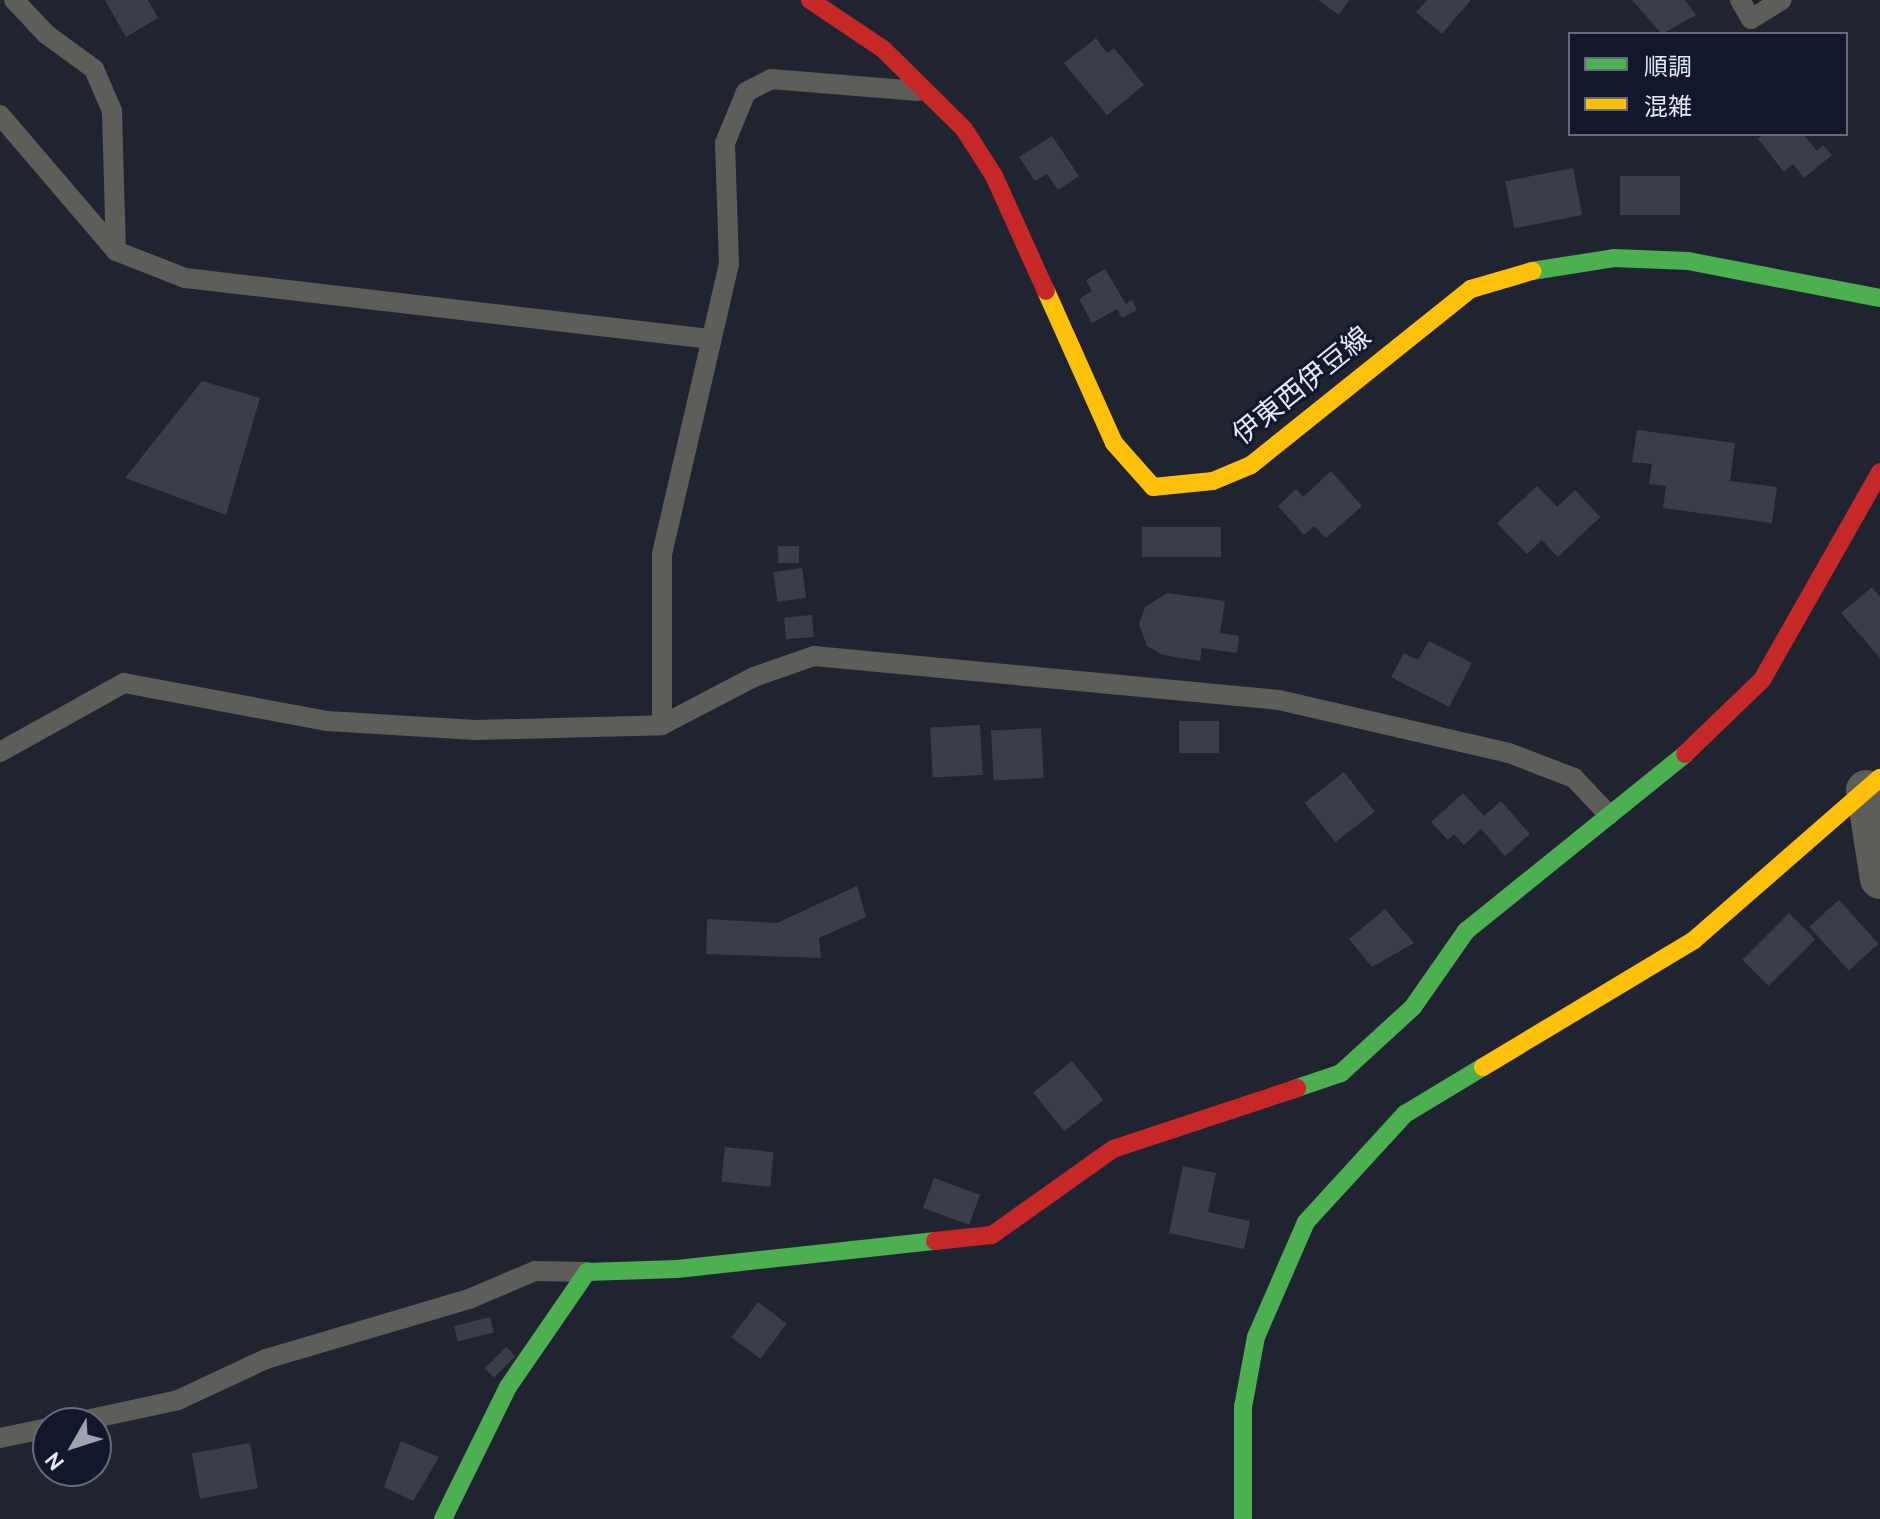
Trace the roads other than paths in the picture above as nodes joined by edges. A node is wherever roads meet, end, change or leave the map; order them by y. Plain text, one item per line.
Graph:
1 (14, 0) edge
2 (810, 0) edge
3 (1740, 0) edge
4 (1782, 0) edge
5 (932, 92) junction
6 (0, 115) edge
7 (116, 251) junction
8 (1880, 298) edge
9 (711, 339) junction
10 (1880, 472) edge
11 (662, 725) junction
12 (0, 752) edge
13 (1873, 784) edge
14 (1609, 815) junction
15 (1880, 879) edge
16 (587, 1272) junction
17 (112, 1414) edge
18 (32, 1431) edge
19 (0, 1438) edge
20 (443, 1519) edge
21 (1243, 1519) edge

1 - 7 lane
2 - 5 street, 伊東西伊豆線
3 - 4 lane
5 - 8 street, 伊東西伊豆線
5 - 9 lane
6 - 7 lane
7 - 9 lane
9 - 11 lane
10 - 14 street
11 - 12 lane
11 - 14 lane
13 - 15 street
13 - 21 street
14 - 16 street
16 - 17 lane
16 - 20 street
18 - 19 lane

